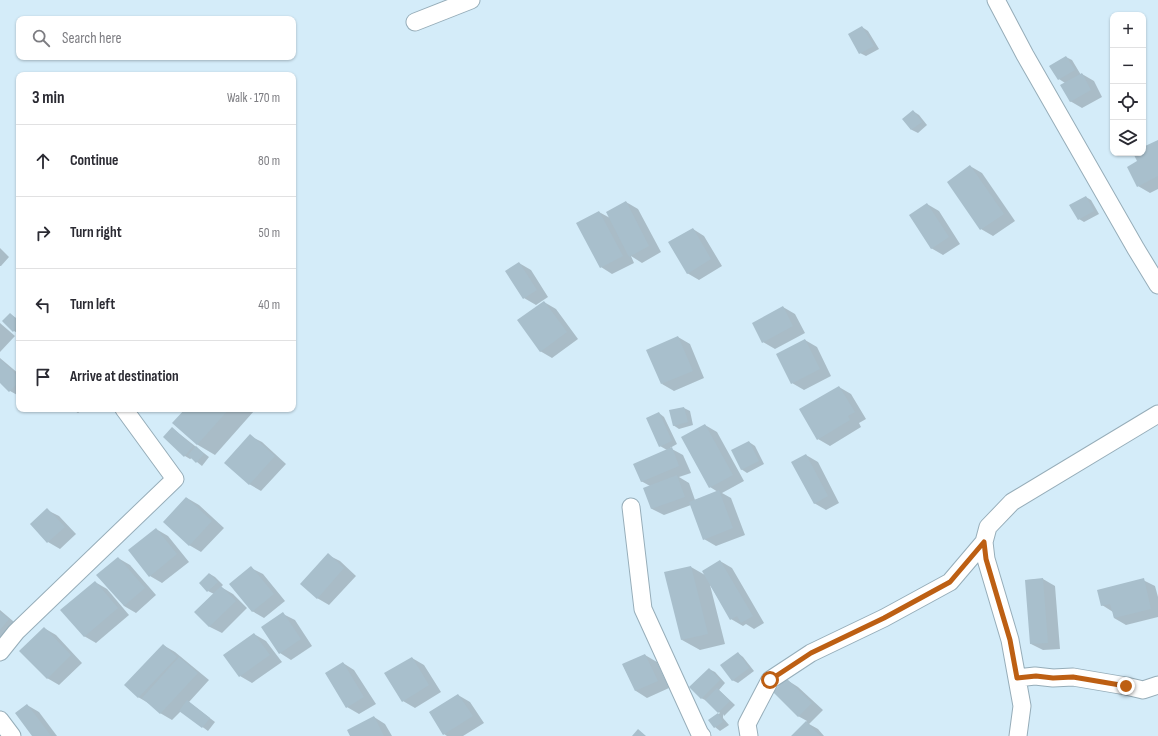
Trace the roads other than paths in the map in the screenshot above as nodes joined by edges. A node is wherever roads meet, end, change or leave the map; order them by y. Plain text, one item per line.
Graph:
1 (471, 0) edge
2 (996, 0) edge
3 (415, 22) dead end
4 (1158, 285) edge
5 (126, 412) edge
6 (1158, 414) edge
7 (631, 507) dead end
8 (984, 542) junction
9 (0, 652) edge
10 (1017, 678) junction
11 (1158, 685) edge
12 (0, 720) edge
13 (12, 736) edge
14 (702, 736) edge
15 (749, 736) edge
16 (1018, 736) edge

1 - 3 street
2 - 4 street
5 - 9 street
6 - 8 street
7 - 14 street
8 - 10 street
8 - 15 street
10 - 11 street
10 - 16 street
12 - 13 street

